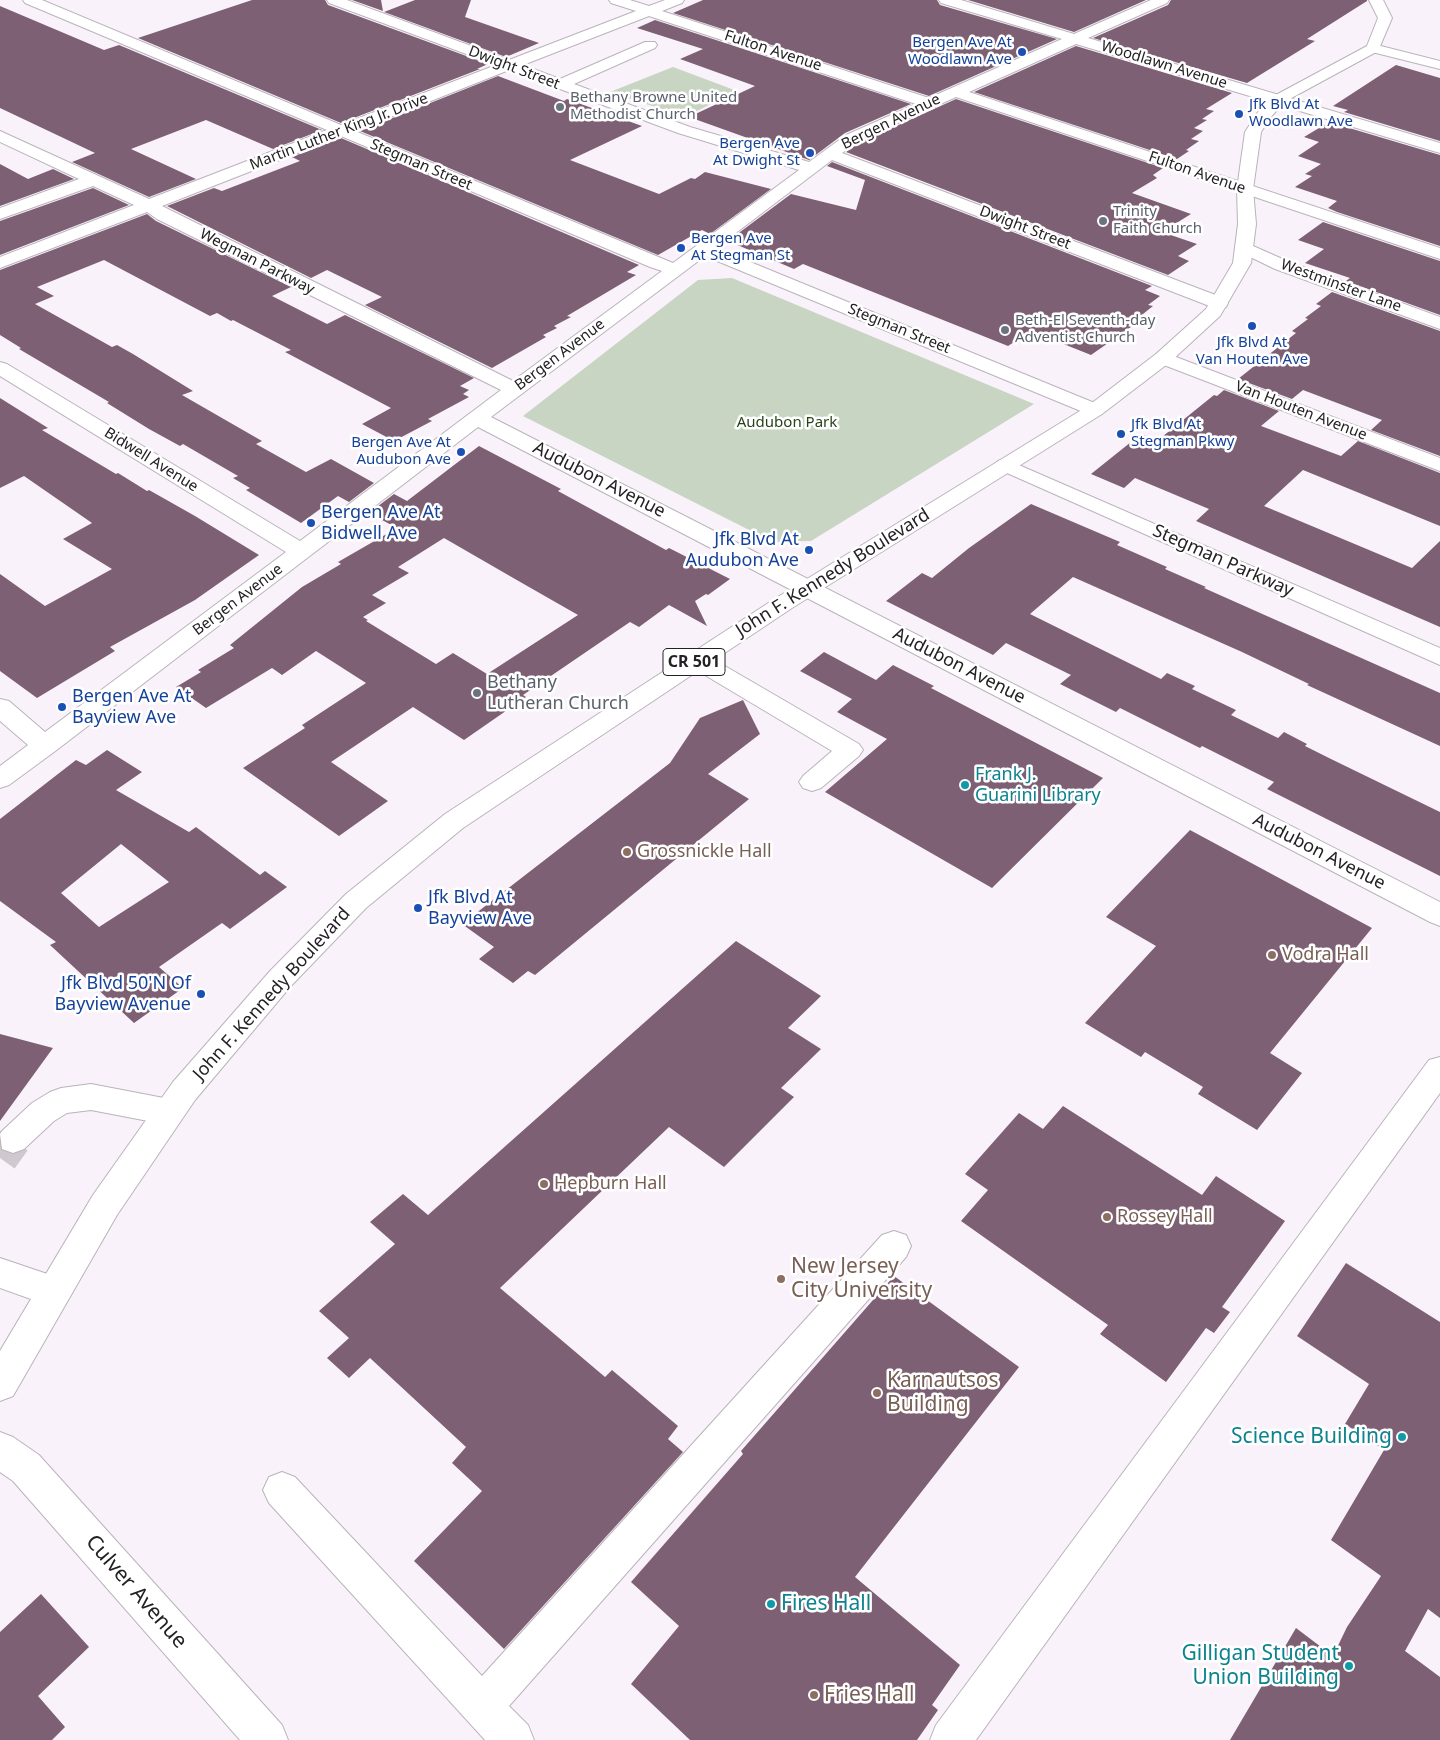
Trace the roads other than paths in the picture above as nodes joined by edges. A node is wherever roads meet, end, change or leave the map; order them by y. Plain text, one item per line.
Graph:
1 (30, 0) edge
2 (334, 0) edge
3 (616, 0) edge
4 (677, 0) edge
5 (946, 0) edge
6 (1162, 0) edge
7 (1376, 0) edge
8 (1008, 3) dead end
9 (651, 11) junction
10 (994, 14) junction
11 (1004, 32) dead end
12 (1075, 38) junction
13 (650, 45) dead end
14 (1373, 48) junction
15 (1440, 65) edge
16 (509, 66) junction
17 (559, 85) junction
18 (955, 92) junction
19 (1279, 99) junction
20 (929, 102) junction
21 (341, 131) junction
22 (0, 136) edge
23 (1440, 148) edge
24 (830, 154) junction
25 (810, 168) junction
26 (93, 180) junction
27 (1245, 189) junction
28 (150, 206) junction
29 (0, 214) edge
30 (1244, 247) junction
31 (702, 248) junction
32 (1440, 254) edge
33 (0, 264) edge
34 (675, 269) junction
35 (1219, 303) junction
36 (1440, 323) edge
37 (1163, 358) junction
38 (0, 368) edge
39 (514, 388) junction
40 (1095, 410) junction
41 (477, 418) junction
42 (1005, 465) junction
43 (1440, 465) edge
44 (302, 552) junction
45 (807, 588) junction
46 (1440, 657) edge
47 (697, 660) junction
48 (0, 707) edge
49 (45, 746) junction
50 (0, 779) edge
51 (812, 782) dead end
52 (1440, 915) edge
53 (1440, 1068) edge
54 (169, 1112) junction
55 (13, 1140) tunnel mouth
56 (894, 1246) dead end
57 (0, 1273) edge
58 (53, 1291) junction
59 (0, 1384) edge
60 (0, 1450) edge
61 (282, 1490) dead end
62 (498, 1729) edge
63 (267, 1740) edge
64 (951, 1740) edge

1 - 21 street, Stegman Street
2 - 16 street, Dwight Street
3 - 9 street, Fulton Avenue
4 - 9 street, Martin Luther King Jr. Drive
5 - 10 street, Woodlawn Avenue
6 - 12 street, Bergen Avenue
7 - 14 street
8 - 10 street
9 - 16 street, Martin Luther King Jr. Drive
9 - 20 street, Fulton Avenue
10 - 11 street
10 - 12 street, Woodlawn Avenue
12 - 18 street, Bergen Avenue
12 - 19 street, Woodlawn Avenue
13 - 17 street
14 - 15 street
14 - 19 street, John F. Kennedy Boulevard / CR 501
16 - 17 street, Dwight Street
16 - 21 street, Martin Luther King Jr. Drive
17 - 25 street, Dwight Street
18 - 20 street, Bergen Avenue
18 - 27 street, Fulton Avenue
19 - 23 street, Woodlawn Avenue
19 - 27 street, John F. Kennedy Boulevard / CR 501
20 - 24 street, Bergen Avenue
21 - 28 street, Martin Luther King Jr. Drive
21 - 34 street, Stegman Street
22 - 26 street, Wegman Parkway
24 - 25 street, Bergen Avenue
24 - 35 street, Dwight Street
25 - 31 street, Bergen Avenue
26 - 28 street, Wegman Parkway
26 - 29 street
27 - 30 street, John F. Kennedy Boulevard / CR 501
27 - 32 street, Fulton Avenue
28 - 33 street, Martin Luther King Jr. Drive
28 - 39 street, Wegman Parkway
30 - 35 street, John F. Kennedy Boulevard / CR 501
30 - 36 street, Westminster Lane
31 - 34 street, Bergen Avenue
31 - 40 street, Stegman Street
34 - 39 street, Bergen Avenue
35 - 37 street, John F. Kennedy Boulevard / CR 501
37 - 40 street, John F. Kennedy Boulevard / CR 501
37 - 43 street, Van Houten Avenue
38 - 44 street, Bidwell Avenue
39 - 41 street, Bergen Avenue
40 - 42 street, John F. Kennedy Boulevard / CR 501
41 - 44 street, Bergen Avenue
41 - 45 street, Audubon Avenue
42 - 45 street, John F. Kennedy Boulevard / CR 501
42 - 46 street, Stegman Parkway
44 - 49 street, Bergen Avenue
45 - 47 street, John F. Kennedy Boulevard / CR 501
45 - 52 street, Audubon Avenue
47 - 51 street
47 - 54 street, John F. Kennedy Boulevard / CR 501
48 - 49 street
49 - 50 street, Bergen Avenue
53 - 64 street
54 - 55 street
54 - 58 street, John F. Kennedy Boulevard / CR 501
56 - 62 street
57 - 58 street
58 - 59 street, John F. Kennedy Boulevard / CR 501
60 - 63 street, Culver Avenue
61 - 62 street

